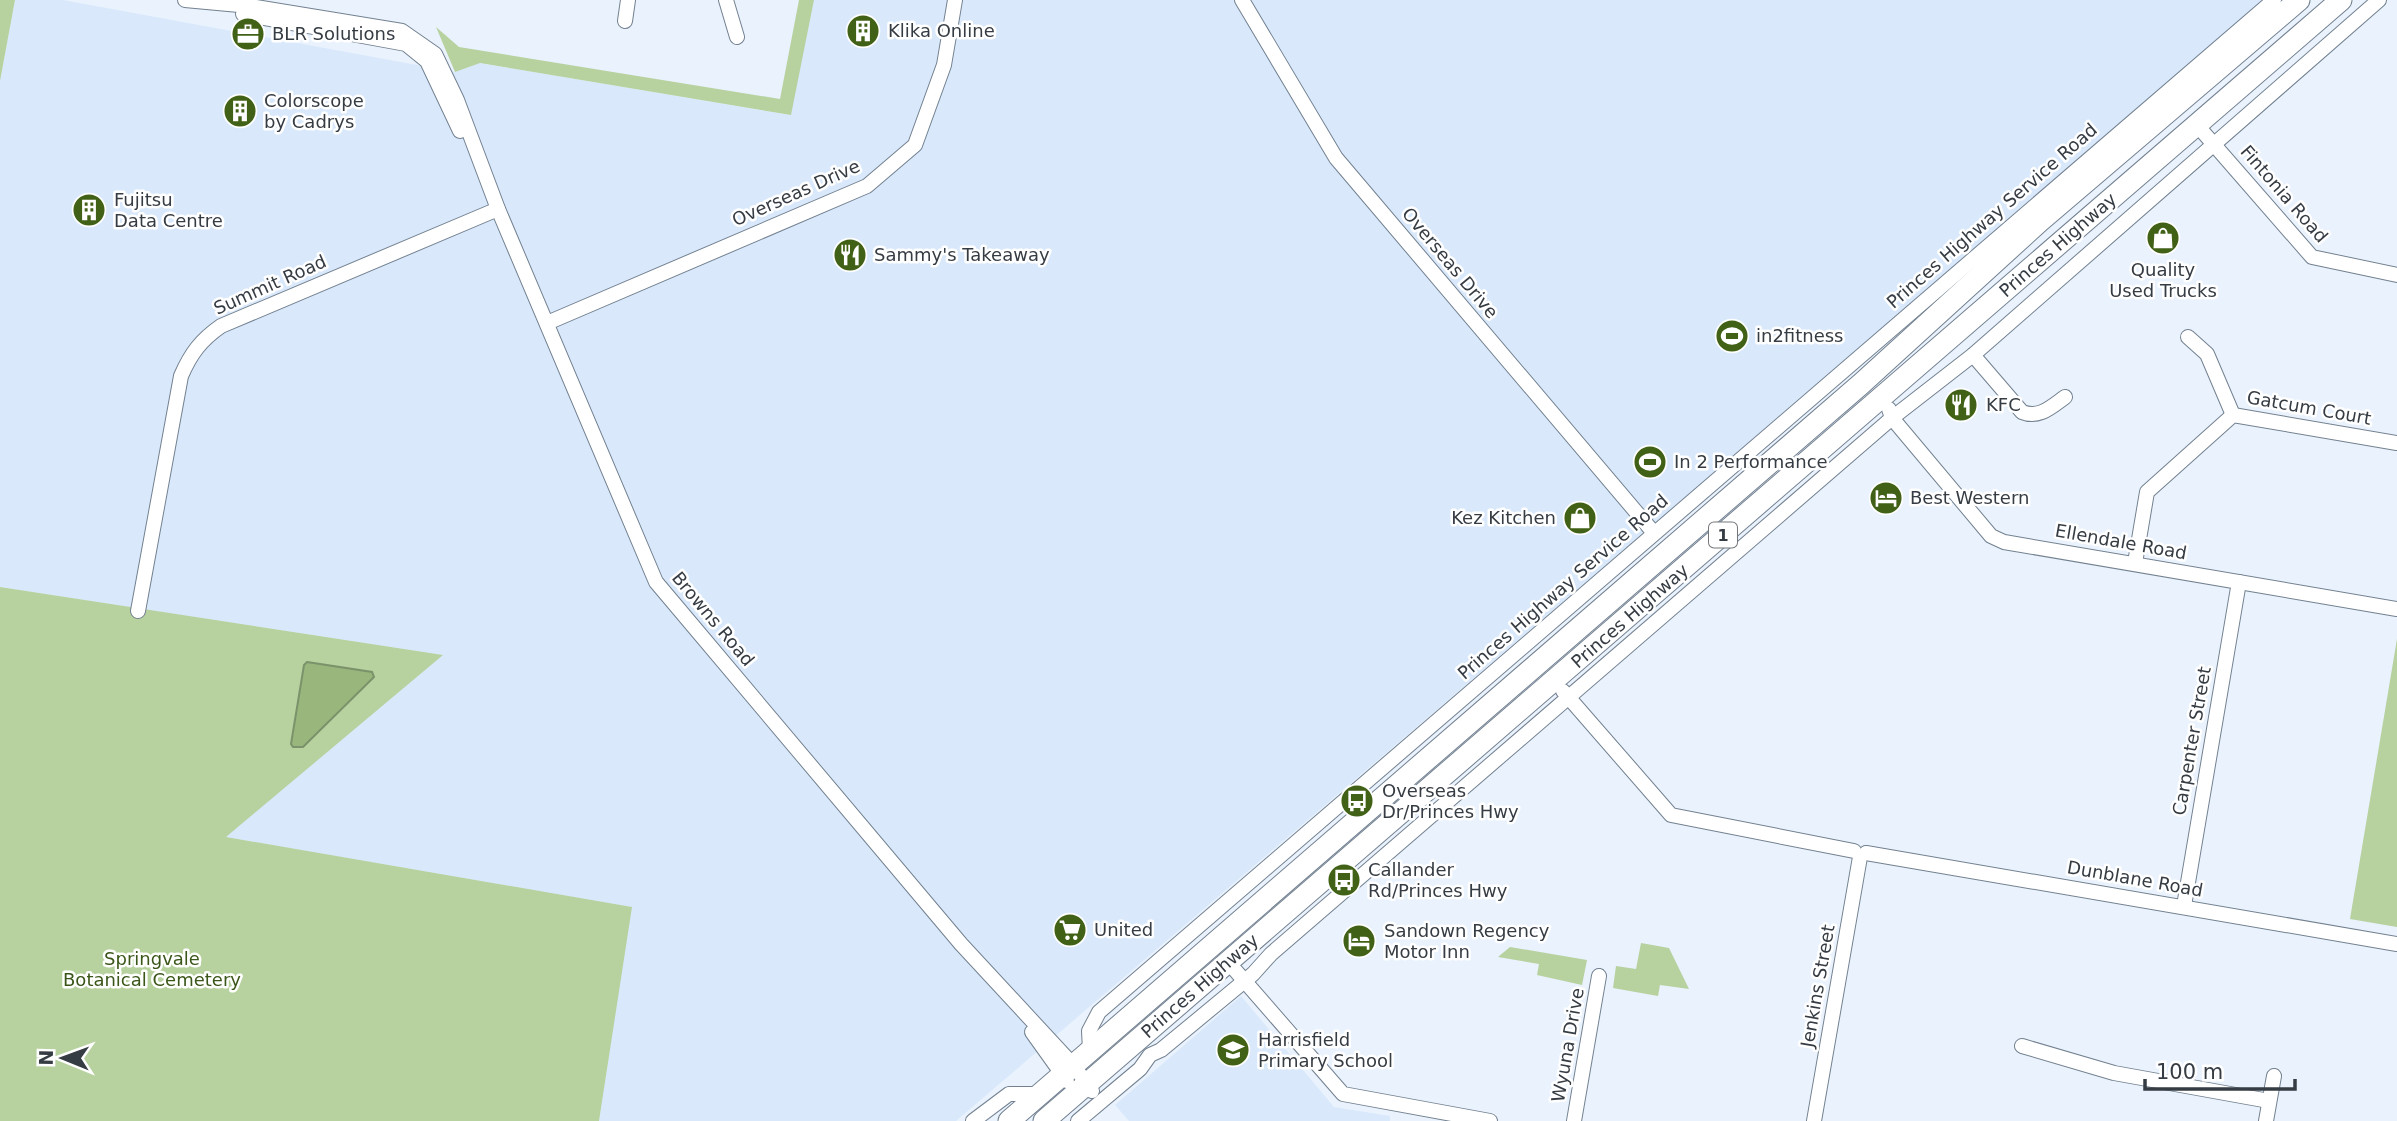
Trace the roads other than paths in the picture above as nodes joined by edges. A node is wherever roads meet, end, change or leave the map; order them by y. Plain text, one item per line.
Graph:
1 (185, 0) edge
2 (628, 0) edge
3 (726, 0) edge
4 (955, 0) edge
5 (1242, 0) edge
6 (2274, 0) edge
7 (2299, 0) edge
8 (2341, 0) edge
9 (2379, 0) edge
10 (285, 11) edge
11 (625, 21) dead end
12 (737, 37) dead end
13 (2196, 124) junction
14 (2213, 142) junction
15 (498, 209) junction
16 (2397, 275) edge
17 (547, 323) junction
18 (2188, 337) dead end
19 (1973, 355) junction
20 (1861, 384) junction
21 (2065, 397) dead end
22 (1886, 408) junction
23 (2233, 415) junction
24 (2397, 443) edge
25 (1654, 533) junction
26 (2135, 563) junction
27 (2239, 582) junction
28 (2397, 609) edge
29 (138, 611) dead end
30 (1556, 679) junction
31 (1538, 695) junction
32 (1567, 698) junction
33 (1420, 764) junction
34 (1860, 854) junction
35 (2184, 906) junction
36 (2397, 944) edge
37 (1228, 962) junction
38 (1599, 976) dead end
39 (1244, 981) junction
40 (2022, 1046) dead end
41 (1090, 1050) junction
42 (1068, 1071) junction
43 (2274, 1076) dead end
44 (1082, 1088) junction
45 (1041, 1094) junction
46 (2269, 1101) junction
47 (1100, 1102) junction
48 (1451, 1118) edge
49 (973, 1121) edge
50 (1009, 1121) edge
51 (1044, 1121) edge
52 (1078, 1121) edge
53 (1490, 1121) edge
54 (1574, 1121) edge
55 (1814, 1121) edge
56 (2266, 1121) edge

1 - 10 street, Browns Road
2 - 11 street
3 - 12 street
4 - 17 street, Overseas Drive
5 - 25 street, Overseas Drive
6 - 25 street, Princes Highway Service Road
7 - 20 highway, Princes Highway / 1
8 - 13 highway, Princes Highway / 1
9 - 14 street
10 - 15 street, Browns Road
13 - 14 street, Fintonia Road
13 - 22 highway, Princes Highway / 1
14 - 16 street, Fintonia Road
14 - 19 street
15 - 17 street, Browns Road
15 - 29 street, Summit Road
17 - 42 street, Browns Road
18 - 23 street
19 - 21 street
19 - 22 street
20 - 22 highway
20 - 33 highway, Princes Highway / 1
22 - 26 street, Ellendale Road
22 - 30 highway, Princes Highway / 1
22 - 32 street
23 - 24 street, Gatcum Court
23 - 26 street, Gatcum Court
25 - 41 street, Princes Highway Service Road
26 - 27 street, Ellendale Road
27 - 28 street, Ellendale Road
27 - 35 street, Carpenter Street
30 - 31 highway, Princes Highway / 1
30 - 32 street, Dunblane Road
30 - 33 highway
31 - 32 street
31 - 37 highway, Princes Highway / 1
32 - 34 street, Dunblane Road
32 - 39 street
33 - 41 highway, Princes Highway / 1
34 - 35 street, Dunblane Road
34 - 55 street, Jenkins Street
35 - 36 street, Dunblane Road
37 - 39 street
37 - 44 highway, Princes Highway / 1
38 - 54 street, Wyuna Drive
39 - 47 street
39 - 48 street
40 - 46 street
41 - 42 highway, Princes Highway / 1
42 - 44 street, Browns Road
42 - 45 highway, Princes Highway / 1
43 - 46 street
44 - 47 street, Browns Road
44 - 51 highway, Princes Highway / 1
45 - 49 street
45 - 50 highway, Princes Highway / 1
46 - 56 street
47 - 52 street
48 - 53 street

